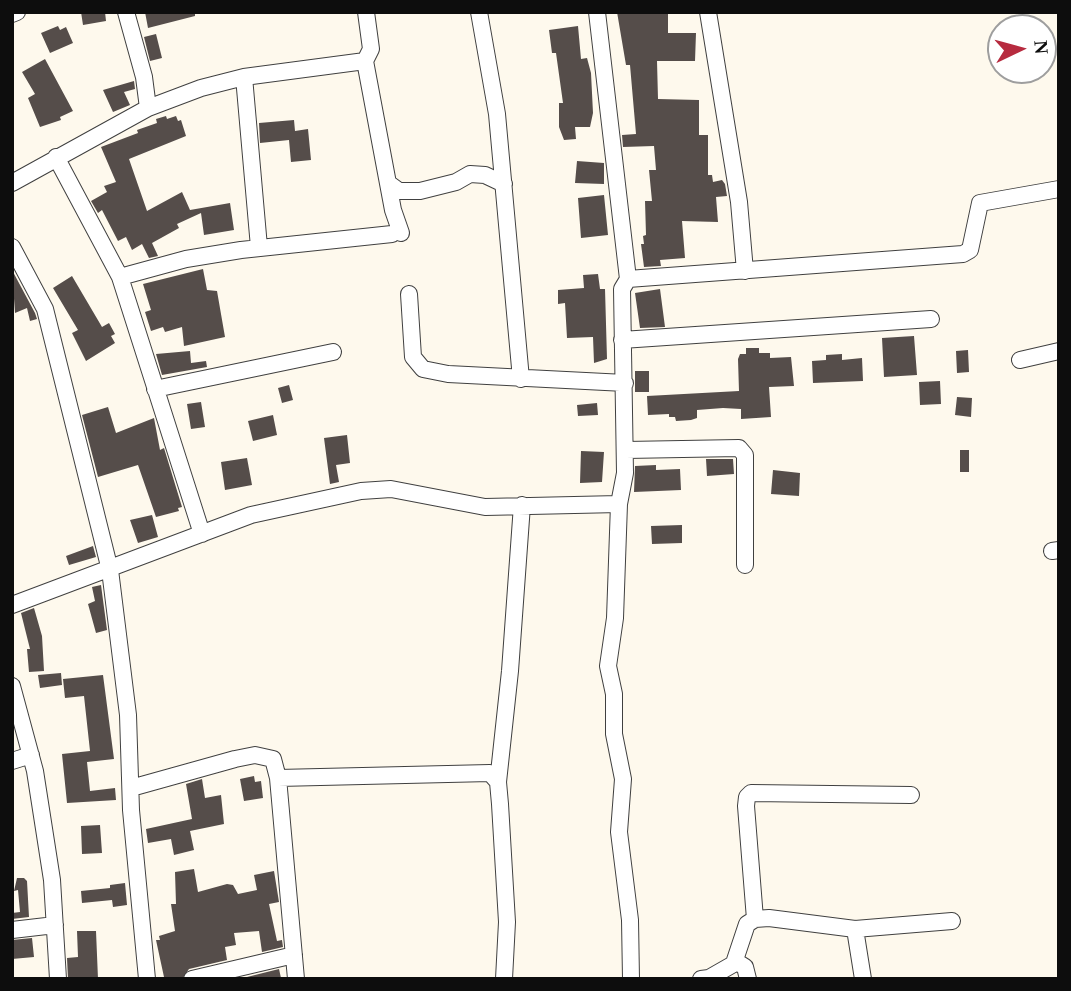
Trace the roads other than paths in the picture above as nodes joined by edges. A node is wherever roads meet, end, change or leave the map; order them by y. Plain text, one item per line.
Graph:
1 (126, 12) edge
2 (366, 12) edge
3 (480, 12) edge
4 (597, 12) edge
5 (708, 12) edge
6 (365, 61) junction
7 (244, 77) junction
8 (148, 108) junction
9 (56, 157) junction
10 (12, 183) edge
11 (388, 183) junction
12 (504, 184) junction
13 (1059, 189) edge
14 (12, 247) edge
15 (259, 247) junction
16 (745, 271) junction
17 (120, 277) junction
18 (628, 279) junction
19 (408, 294) dead end
20 (931, 319) dead end
21 (622, 340) junction
22 (1059, 351) edge
23 (333, 352) dead end
24 (1020, 360) dead end
25 (521, 379) junction
26 (625, 383) junction
27 (155, 389) junction
28 (626, 450) junction
29 (522, 505) junction
30 (619, 505) junction
31 (202, 534) junction
32 (745, 565) dead end
33 (110, 570) junction
34 (12, 605) edge
35 (12, 686) edge
36 (31, 755) junction
37 (12, 761) edge
38 (278, 778) junction
39 (498, 782) junction
40 (131, 788) junction
41 (911, 795) dead end
42 (755, 919) junction
43 (952, 921) dead end
44 (55, 925) junction
45 (855, 929) junction
46 (12, 930) edge
47 (294, 955) junction
48 (734, 963) junction
49 (58, 979) edge
50 (147, 979) edge
51 (192, 979) edge
52 (296, 979) edge
53 (504, 979) edge
54 (631, 979) edge
55 (701, 979) edge
56 (748, 979) edge
57 (863, 979) edge

1 - 8 street
2 - 6 street
3 - 12 street
4 - 18 street
5 - 16 street
6 - 7 street
6 - 11 street
7 - 8 street
7 - 15 street
8 - 9 street
9 - 10 street
9 - 17 street
11 - 12 street
11 - 15 street
12 - 25 street
13 - 16 street
14 - 33 street
15 - 17 street
16 - 18 street
17 - 27 street
18 - 21 street
19 - 25 street
20 - 21 street
21 - 26 street
22 - 24 street
23 - 27 street
25 - 26 street
26 - 28 street
27 - 31 street
28 - 30 street
28 - 32 street
29 - 30 street
29 - 31 street
29 - 39 street
30 - 54 street
31 - 33 street
33 - 34 street
33 - 40 street
35 - 36 street
36 - 37 street
36 - 44 street
38 - 39 street
38 - 40 street
38 - 47 street
39 - 53 street
40 - 50 street
41 - 42 street
42 - 45 street
42 - 48 street
43 - 45 street
44 - 46 street
44 - 49 street
45 - 57 street
47 - 51 street
47 - 52 street
48 - 55 street
48 - 56 street

